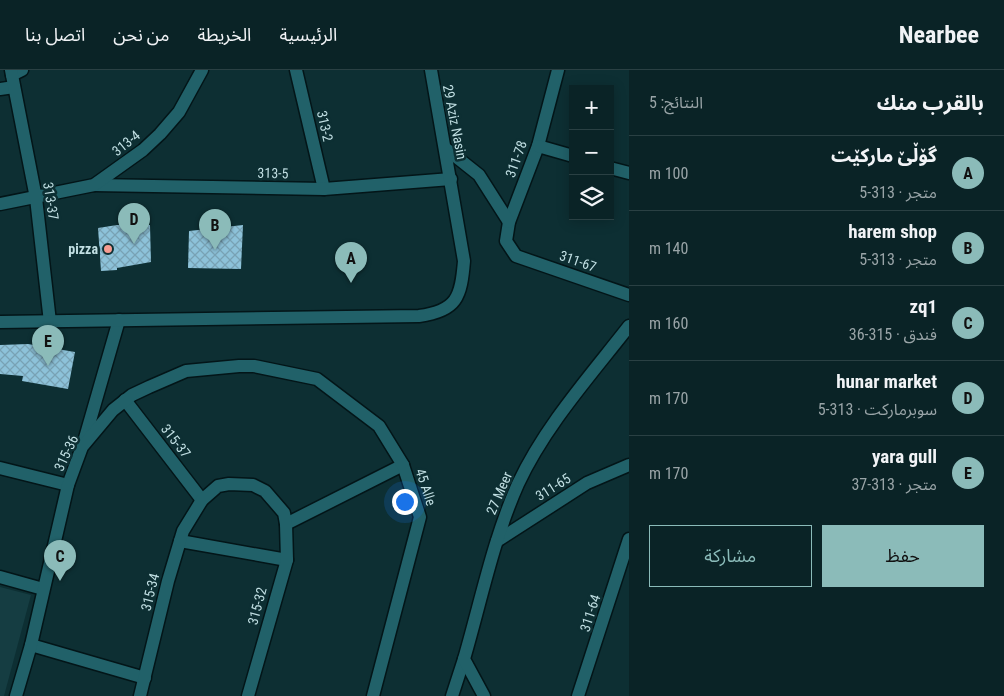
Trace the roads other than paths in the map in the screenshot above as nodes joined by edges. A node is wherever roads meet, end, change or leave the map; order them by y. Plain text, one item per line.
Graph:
1 (202, 70) edge
2 (296, 70) edge
3 (431, 70) edge
4 (558, 70) edge
5 (15, 75) edge
6 (0, 89) edge
7 (538, 146) junction
8 (445, 148) junction
9 (569, 155) edge
10 (614, 169) edge
11 (629, 173) edge
12 (451, 179) junction
13 (94, 185) junction
14 (324, 189) junction
15 (36, 198) junction
16 (0, 204) edge
17 (509, 222) junction
18 (516, 256) joint
19 (629, 295) edge
20 (119, 320) junction
21 (0, 322) edge
22 (50, 322) junction
23 (629, 326) edge
24 (317, 378) joint
25 (125, 400) junction
26 (82, 447) junction
27 (403, 465) junction
28 (629, 465) edge
29 (0, 468) edge
30 (68, 485) junction
31 (202, 500) junction
32 (286, 524) junction
33 (629, 539) edge
34 (180, 541) junction
35 (497, 541) junction
36 (288, 560) junction
37 (0, 578) edge
38 (43, 589) junction
39 (31, 645) junction
40 (464, 659) junction
41 (145, 678) junction
42 (16, 696) edge
43 (140, 696) edge
44 (248, 696) edge
45 (373, 696) edge
46 (452, 696) edge
47 (484, 696) edge
48 (578, 696) edge

1 - 13 street, 313-4
2 - 14 street, 313-2
3 - 8 street, 29 Aziz Nasin
4 - 7 street, 311-78
5 - 6 street, 313-37
5 - 15 street, 313-37
7 - 9 street
7 - 17 street, 311-78
8 - 12 street, 29 Aziz Nasin
8 - 17 street
10 - 11 street
12 - 14 street, 313-5
12 - 20 street, 29 Aziz Nasin
13 - 14 street, 313-5
13 - 15 street, 313-4
15 - 16 street
15 - 22 street, 313-37
17 - 18 street, 311-78
18 - 19 street, 311-67
20 - 22 street, 29 Aziz Nasin
20 - 26 street
21 - 22 street, 29 Aziz Nasin
23 - 35 street, 27 Meer
24 - 25 street, 315-36
24 - 27 street, 45 Alle
25 - 26 street, 315-36
25 - 31 street, 315-37
26 - 30 street, 315-36
27 - 32 street
27 - 45 street, 45 Alle
28 - 35 street, 311-65
29 - 30 street
30 - 38 street, 315-36
31 - 32 street, 315-34
31 - 34 street, 315-34
32 - 36 street, 315-32
33 - 48 street, 311-64
34 - 36 street
34 - 41 street, 315-34
35 - 40 street, 27 Meer
36 - 44 street, 315-32
37 - 38 street
38 - 39 street, 315-36
39 - 41 street
39 - 42 street, 315-36
40 - 46 street
40 - 47 street
41 - 43 street, 315-34

